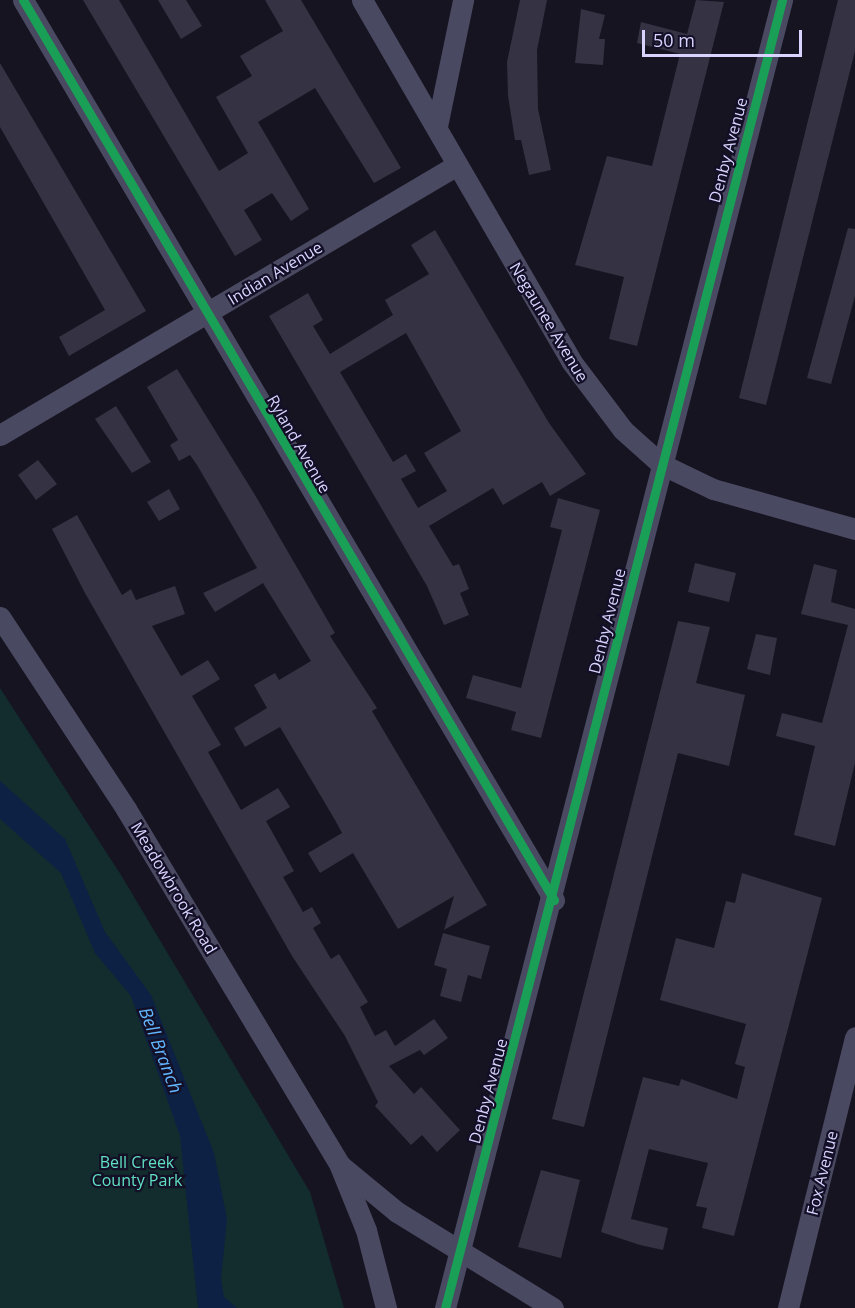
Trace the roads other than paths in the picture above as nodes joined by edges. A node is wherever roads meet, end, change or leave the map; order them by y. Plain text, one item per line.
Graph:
1 (23, 0) edge
2 (362, 0) edge
3 (463, 0) edge
4 (783, 0) edge
5 (437, 126) junction
6 (457, 165) junction
7 (205, 314) junction
8 (0, 435) edge
9 (661, 464) junction
10 (855, 529) edge
11 (0, 617) edge
12 (554, 900) junction
13 (855, 1037) edge
14 (340, 1165) junction
15 (462, 1248) junction
16 (386, 1308) edge
17 (445, 1308) edge
18 (553, 1308) edge
19 (788, 1308) edge

1 - 7 street, Ryland Avenue
2 - 5 street
3 - 5 street
4 - 9 street, Denby Avenue
5 - 6 street, Negaunee Avenue
6 - 7 street, Indian Avenue
6 - 9 street, Negaunee Avenue
7 - 8 street, Indian Avenue
7 - 12 street, Ryland Avenue
9 - 10 street, Negaunee Avenue
9 - 12 street, Denby Avenue
11 - 14 street, Meadowbrook Road
12 - 15 street, Denby Avenue
13 - 19 street, Fox Avenue
14 - 15 street, Meadowbrook Road
14 - 16 street, Meadowbrook Road
15 - 17 street
15 - 18 street, Meadowbrook Road

